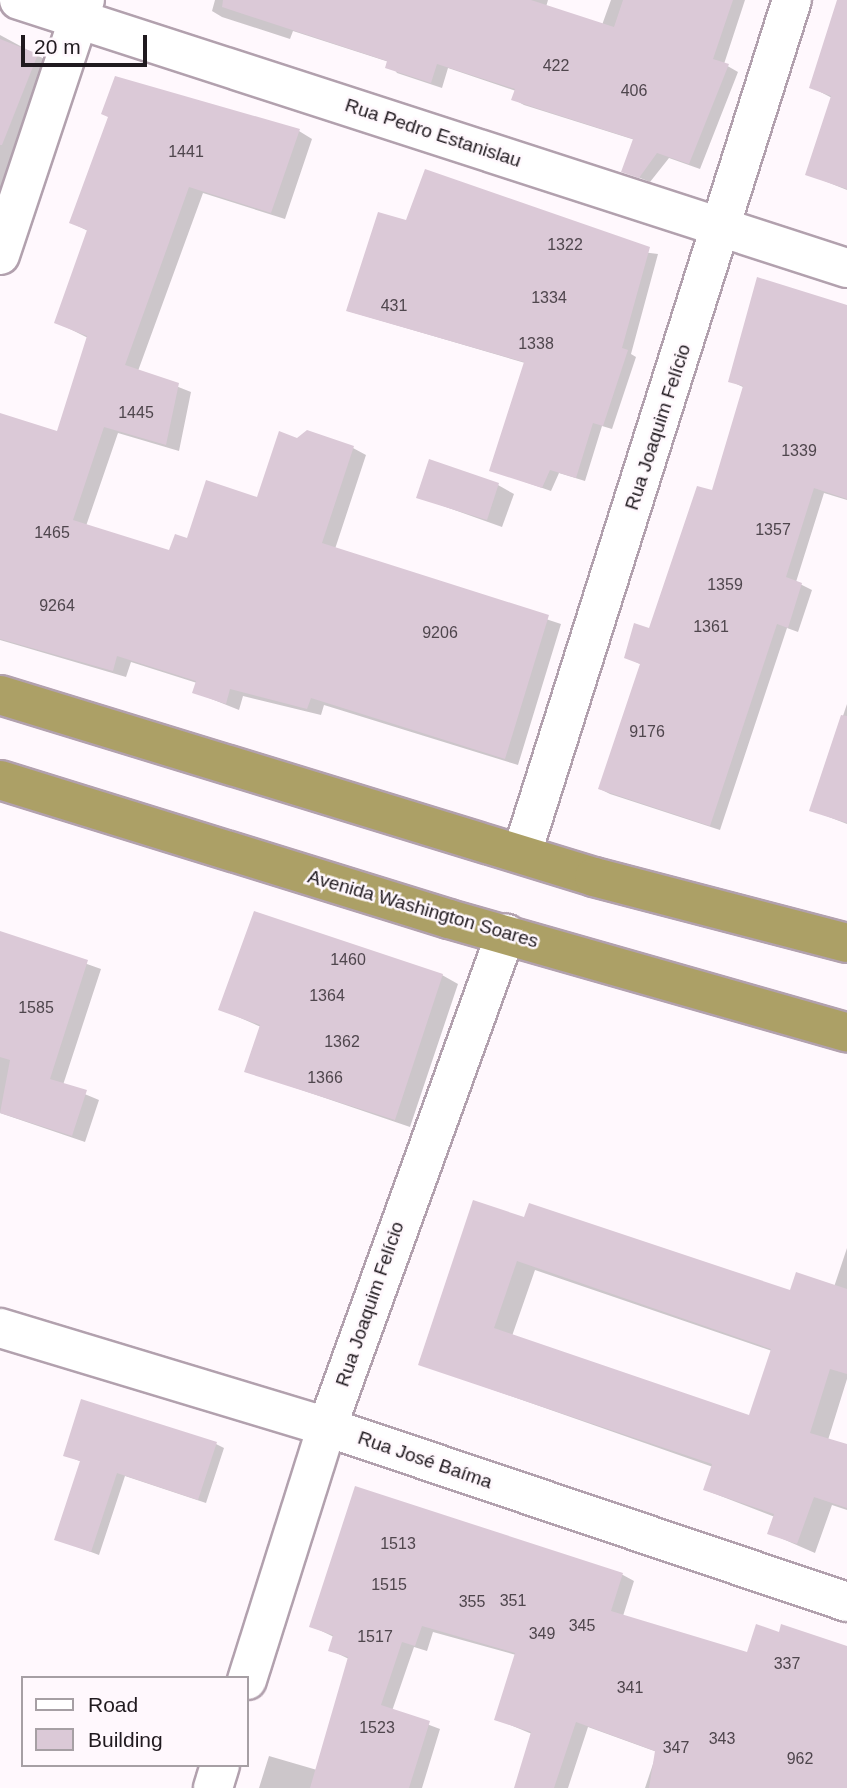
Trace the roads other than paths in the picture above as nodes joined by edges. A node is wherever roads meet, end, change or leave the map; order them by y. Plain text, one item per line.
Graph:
1 (19, 0) edge
2 (792, 0) edge
3 (83, 9) edge
4 (721, 228) junction
5 (0, 255) edge
6 (847, 268) edge
7 (0, 695) edge
8 (0, 780) edge
9 (522, 852) junction
10 (506, 933) junction
11 (847, 943) edge
12 (847, 1032) edge
13 (0, 1328) edge
14 (327, 1427) junction
15 (847, 1602) edge
16 (248, 1677) edge
17 (219, 1767) edge
18 (213, 1788) edge

1 - 3 street, Rua Pedro Estanislau
2 - 4 street, Rua Joaquim Felício
3 - 4 street, Rua Pedro Estanislau
3 - 5 street
4 - 6 street, Rua Pedro Estanislau
4 - 9 street, Rua Joaquim Felício
7 - 9 highway
8 - 10 highway, Avenida Washington Soares
9 - 11 highway
10 - 12 highway, Avenida Washington Soares
10 - 14 street, Rua Joaquim Felício
13 - 14 street, Rua José Baíma
14 - 15 street, Rua José Baíma
14 - 16 street, Rua Joaquim Felício
17 - 18 street

